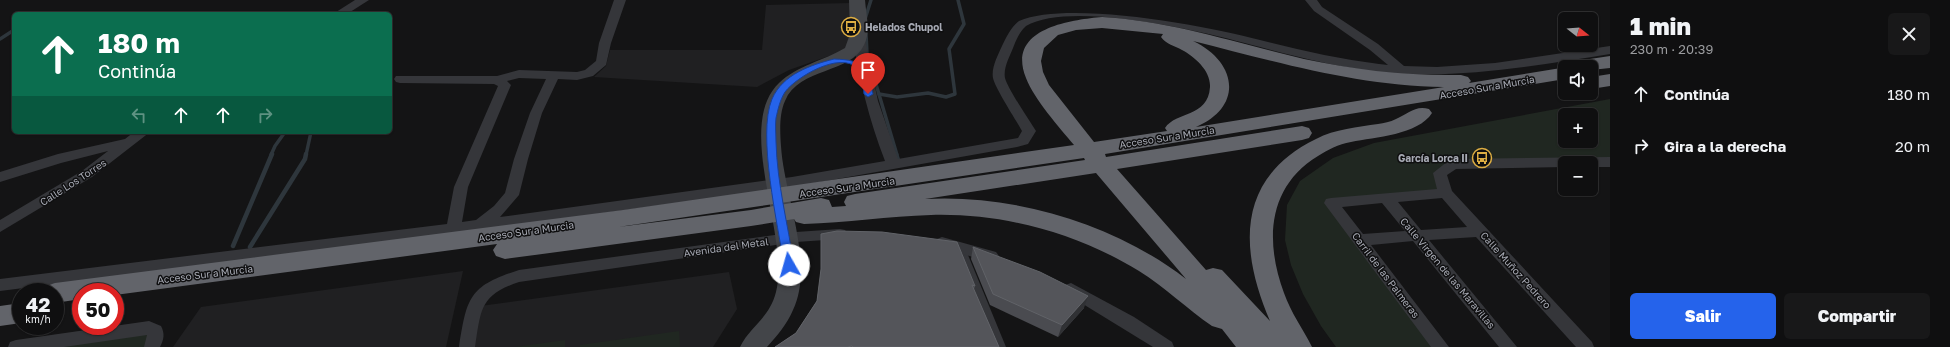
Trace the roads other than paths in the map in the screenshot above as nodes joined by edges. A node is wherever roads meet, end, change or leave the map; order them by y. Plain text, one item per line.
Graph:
1 (363, 0) edge
2 (620, 0) edge
3 (857, 0) edge
4 (1312, 0) edge
5 (342, 12) edge
6 (858, 35) junction
7 (1610, 50) edge
8 (1610, 62) edge
9 (824, 63) junction
10 (1598, 64) edge
11 (1610, 66) edge
12 (1598, 68) edge
13 (1400, 69) junction
14 (1558, 69) edge
15 (864, 73) junction
16 (1558, 74) edge
17 (554, 76) junction
18 (400, 79) dead end
19 (497, 80) junction
20 (1610, 80) edge
21 (1598, 82) edge
22 (1558, 89) edge
23 (1422, 113) junction
24 (1070, 119) junction
25 (140, 134) edge
26 (131, 141) junction
27 (1138, 142) junction
28 (1610, 162) edge
29 (893, 164) junction
30 (0, 177) edge
31 (1133, 194) junction
32 (1445, 194) junction
33 (1386, 198) junction
34 (751, 218) junction
35 (481, 224) junction
36 (0, 227) edge
37 (454, 228) junction
38 (1480, 231) junction
39 (856, 234) edge
40 (1416, 235) junction
41 (929, 240) edge
42 (1359, 240) junction
43 (959, 246) junction
44 (1006, 261) edge
45 (1058, 283) edge
46 (0, 285) edge
47 (64, 292) edge
48 (12, 299) edge
49 (0, 300) edge
50 (124, 300) edge
51 (12, 314) edge
52 (0, 316) edge
53 (1235, 328) junction
54 (16, 347) edge
55 (152, 347) edge
56 (467, 347) edge
57 (752, 347) edge
58 (1000, 347) edge
59 (1166, 347) edge
60 (1252, 347) edge
61 (1278, 347) edge
62 (1299, 347) edge
63 (1441, 347) edge
64 (1510, 347) edge
65 (1586, 347) edge

1 - 5 street
2 - 17 street
3 - 6 main road
4 - 13 street
6 - 9 main road
6 - 15 street
7 - 13 street
8 - 10 highway
9 - 15 street
9 - 57 main road
11 - 12 highway
13 - 29 street
14 - 24 highway
15 - 29 street
16 - 27 highway, Acceso Sur a Murcia
17 - 19 street
17 - 35 street
18 - 19 street
19 - 37 street
20 - 21 highway
22 - 23 highway, Acceso Sur a Murcia
23 - 34 highway, Acceso Sur a Murcia
23 - 62 highway
24 - 27 highway
24 - 31 highway
25 - 26 street, Calle Los Torres
26 - 30 street
26 - 36 street, Calle Los Torres
27 - 47 highway, Acceso Sur a Murcia
28 - 32 street
29 - 35 street
31 - 53 highway
31 - 61 highway
32 - 33 street
32 - 38 street, Calle Muñoz Pedrero
33 - 40 street, Calle Virgen de las Maravillas
33 - 42 street, Carril de las Palmeras
34 - 50 highway, Acceso Sur a Murcia
34 - 53 highway
35 - 37 street
37 - 46 street
38 - 40 street
38 - 65 street, Calle Muñoz Pedrero
39 - 56 street, Avenida del Metal
40 - 42 street
40 - 64 street, Calle Virgen de las Maravillas
41 - 43 street
42 - 63 street, Carril de las Palmeras
43 - 44 street
43 - 58 street
45 - 59 street
48 - 49 highway
51 - 52 highway
53 - 60 highway
54 - 55 street

